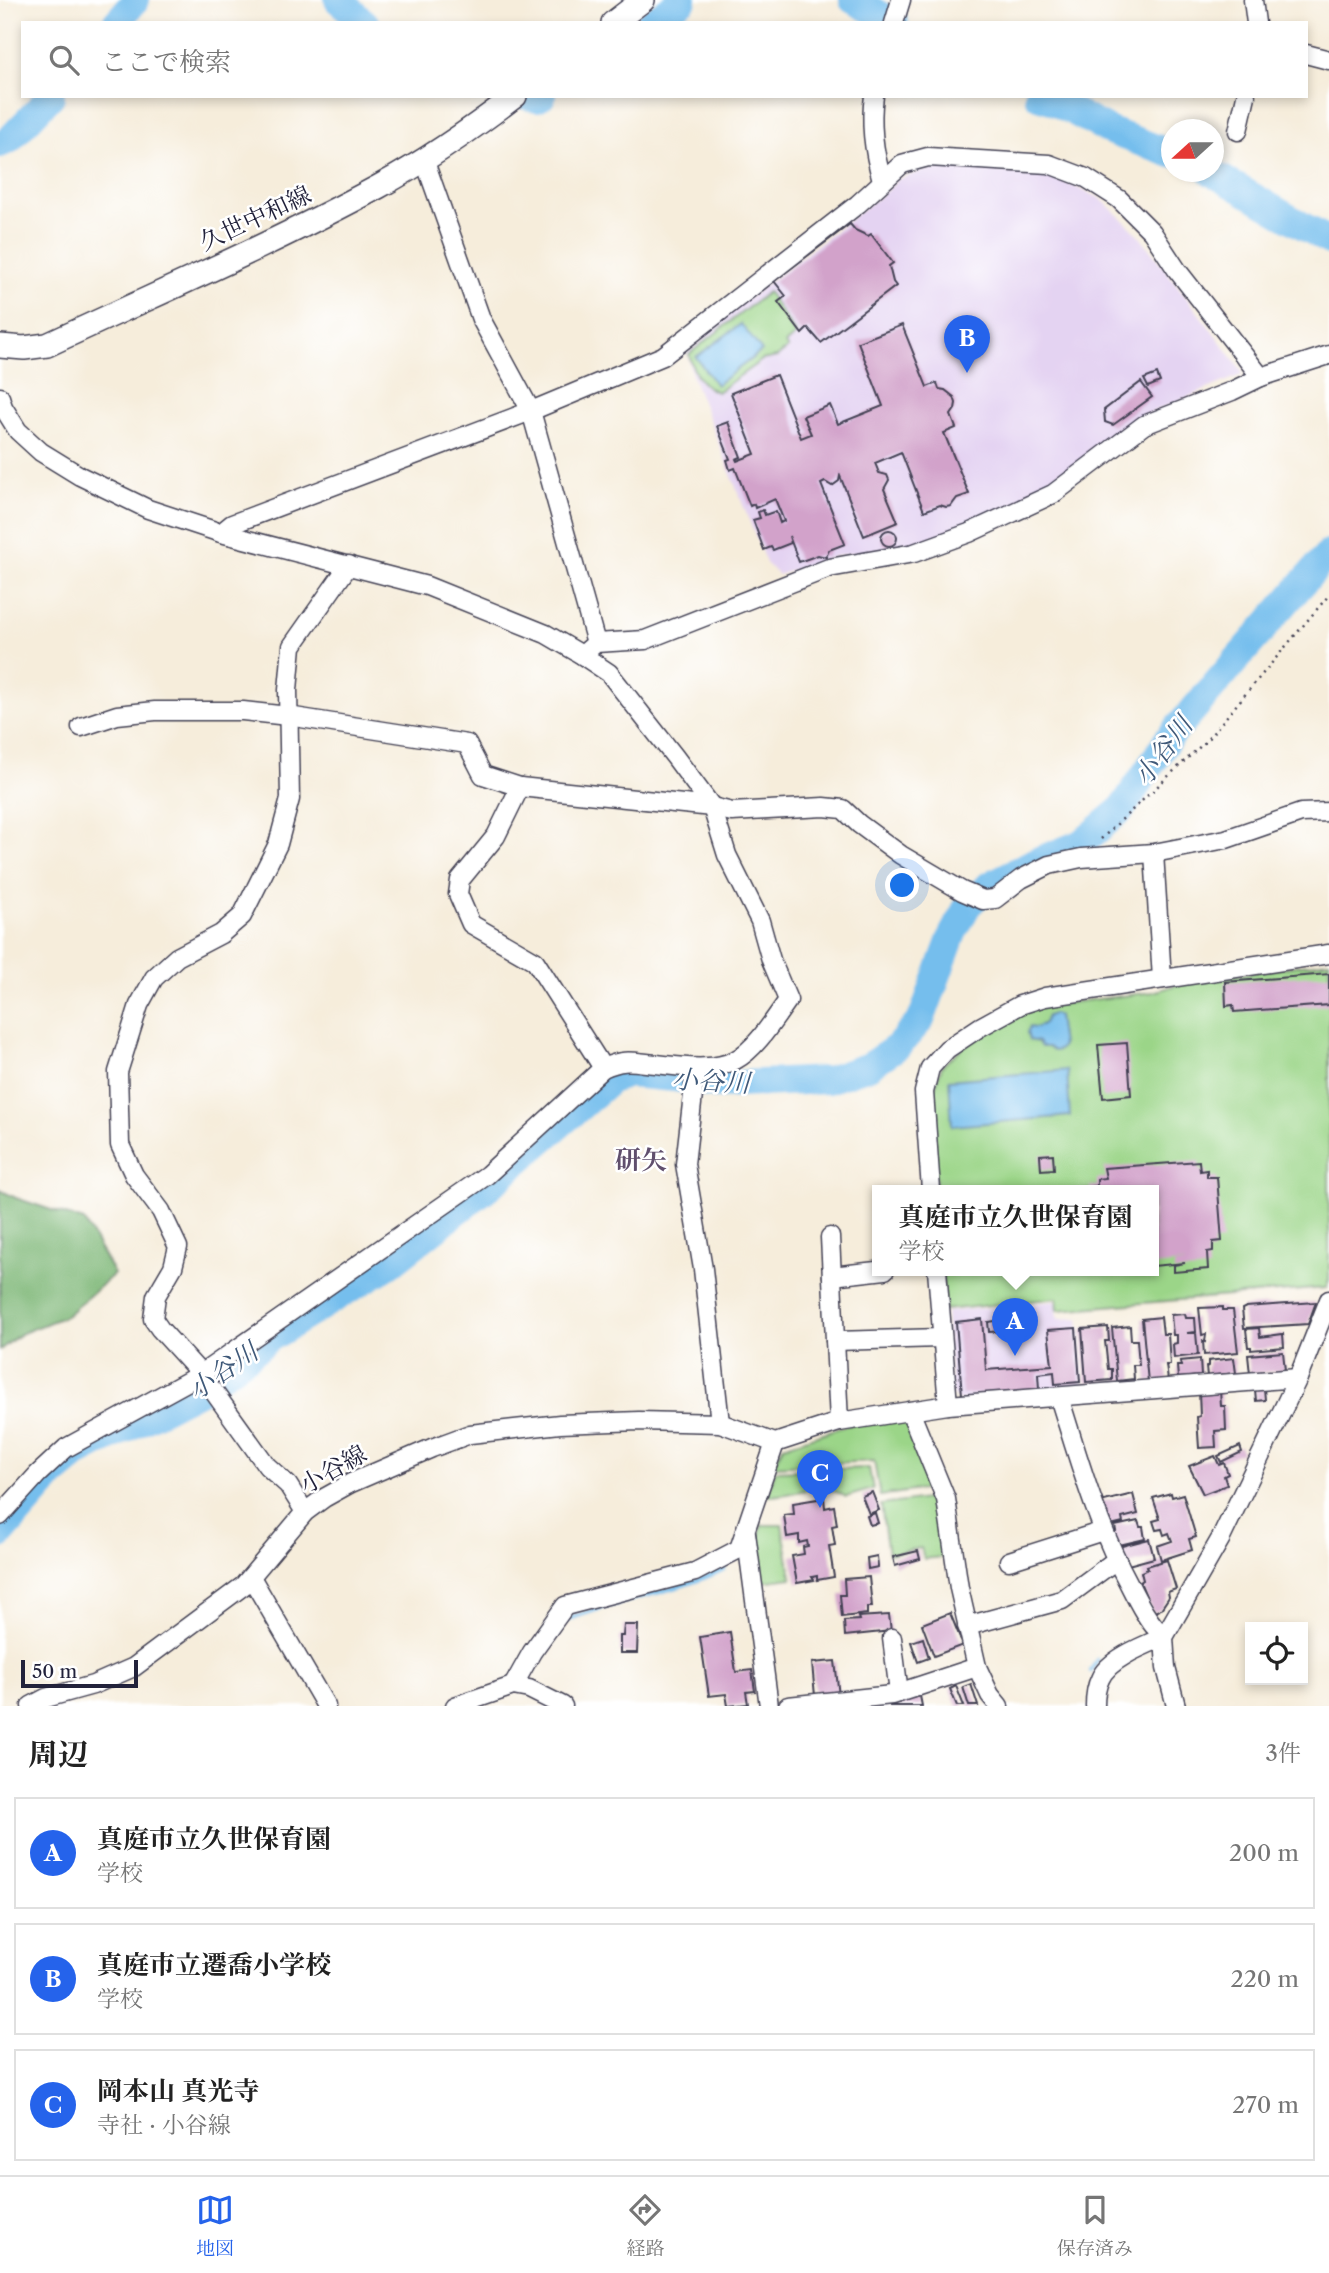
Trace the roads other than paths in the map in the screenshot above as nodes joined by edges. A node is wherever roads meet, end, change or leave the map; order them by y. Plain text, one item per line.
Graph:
1 (643, 0) edge
2 (901, 0) edge
3 (1253, 0) edge
4 (616, 21) edge
5 (895, 21) edge
6 (1256, 21) edge
7 (1308, 55) edge
8 (1329, 60) edge
9 (874, 98) edge
10 (1246, 98) edge
11 (512, 99) edge
12 (1238, 131) dead end
13 (424, 159) junction
14 (882, 180) junction
15 (0, 346) edge
16 (1329, 355) edge
17 (1261, 377) junction
18 (0, 397) edge
19 (531, 411) junction
20 (221, 533) junction
21 (349, 565) junction
22 (589, 649) junction
23 (288, 716) junction
24 (81, 727) dead end
25 (520, 787) junction
26 (712, 807) junction
27 (1329, 812) edge
28 (1154, 853) junction
29 (1329, 954) edge
30 (1162, 979) junction
31 (603, 1069) junction
32 (696, 1069) junction
33 (931, 1185) edge
34 (830, 1237) dead end
35 (872, 1271) edge
36 (832, 1276) junction
37 (937, 1276) edge
38 (1329, 1300) edge
39 (941, 1338) junction
40 (835, 1342) junction
41 (201, 1374) junction
42 (1298, 1378) junction
43 (1059, 1397) junction
44 (948, 1405) junction
45 (910, 1411) junction
46 (839, 1422) junction
47 (720, 1423) junction
48 (775, 1443) junction
49 (305, 1512) junction
50 (0, 1516) edge
51 (745, 1531) junction
52 (1102, 1531) junction
53 (1116, 1560) junction
54 (1009, 1561) dead end
55 (251, 1577) junction
56 (967, 1626) junction
57 (892, 1637) dead end
58 (1164, 1637) junction
59 (977, 1667) junction
60 (513, 1686) junction
61 (899, 1693) junction
62 (31, 1706) edge
63 (326, 1706) edge
64 (456, 1706) edge
65 (563, 1706) edge
66 (769, 1706) edge
67 (788, 1706) edge
68 (999, 1706) edge
69 (1095, 1706) edge
70 (1176, 1706) edge

1 - 4 main road
2 - 5 street
3 - 6 street
7 - 8 street
9 - 14 street
10 - 12 street
11 - 13 main road, 久世中和線
13 - 15 main road, 久世中和線
13 - 19 street
14 - 17 street
14 - 19 street
16 - 17 street
17 - 22 street
18 - 20 street
19 - 20 street
19 - 22 street
20 - 21 street
21 - 22 street
21 - 23 street
22 - 26 street
23 - 24 street
23 - 25 street
23 - 41 street
25 - 26 street
25 - 31 street
26 - 28 street
26 - 32 street
27 - 28 street
28 - 30 street
29 - 30 street
30 - 33 street
31 - 32 street
31 - 41 street
32 - 47 street
34 - 36 street
35 - 36 street
36 - 40 street
37 - 39 street
38 - 42 street
39 - 40 street
39 - 44 street
40 - 46 street
41 - 49 street
41 - 50 street
42 - 43 street
42 - 58 street
43 - 44 street
43 - 52 street
44 - 45 street
45 - 46 street
45 - 56 street
46 - 48 street
47 - 48 street, 小谷線
47 - 49 street, 小谷線
48 - 51 street
49 - 55 street, 小谷線
51 - 60 street
51 - 66 street
52 - 53 street
52 - 54 street
53 - 56 street
53 - 58 street
55 - 62 street, 小谷線
55 - 63 street
56 - 59 street
57 - 61 street
58 - 69 street
58 - 70 street
59 - 61 street
59 - 68 street
60 - 64 street
60 - 65 street
61 - 67 street

